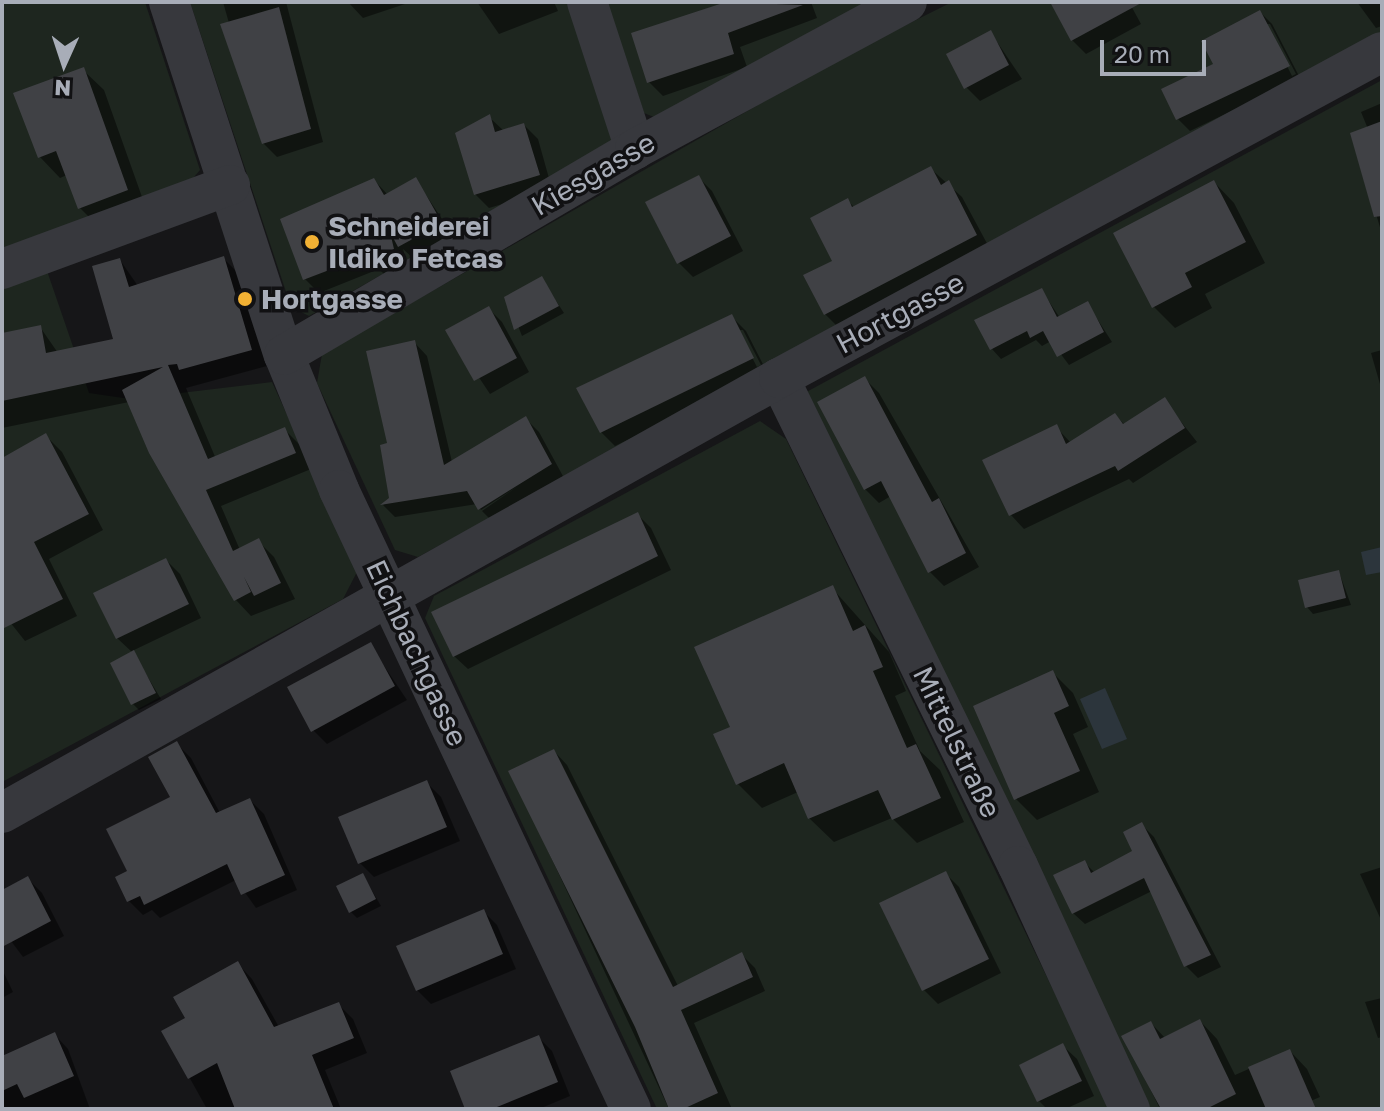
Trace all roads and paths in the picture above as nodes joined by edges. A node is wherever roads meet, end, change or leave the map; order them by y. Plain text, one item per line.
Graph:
1 (169, 2) edge
2 (587, 2) edge
3 (907, 2) edge
4 (1382, 52) edge
5 (635, 149) junction
6 (230, 185) junction
7 (2, 269) edge
8 (284, 355) junction
9 (779, 378) junction
10 (390, 597) junction
11 (2, 813) edge
12 (631, 1109) edge
13 (1130, 1109) edge

1 - 6 street, Eichbachgasse
2 - 5 street
3 - 5 street, Kiesgasse
4 - 9 street, Hortgasse
5 - 8 street, Kiesgasse
6 - 7 street
6 - 8 street, Eichbachgasse
8 - 10 street, Eichbachgasse
9 - 10 street, Hortgasse
9 - 13 street, Mittelstraße
10 - 11 street, Hortgasse
10 - 12 street, Eichbachgasse

